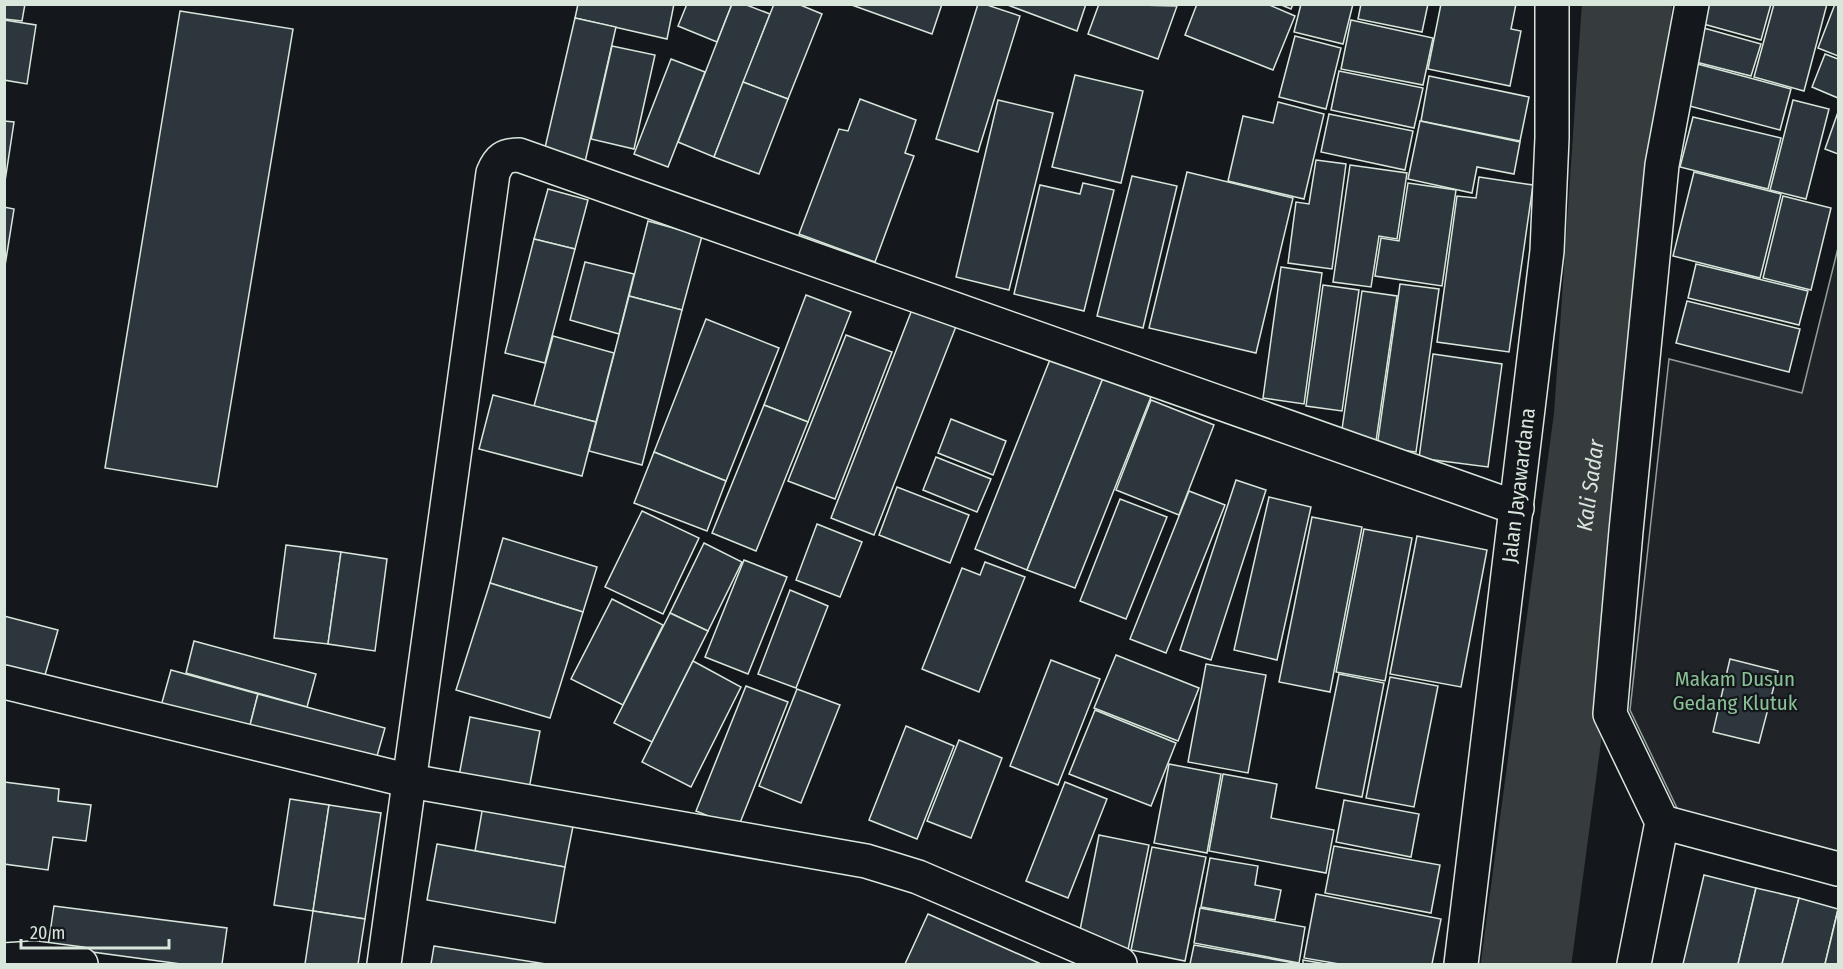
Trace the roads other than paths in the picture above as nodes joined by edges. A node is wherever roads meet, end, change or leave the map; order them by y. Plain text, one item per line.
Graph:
1 (1552, 4) edge
2 (1692, 4) edge
3 (1517, 508) junction
4 (4, 682) edge
5 (410, 781) junction
6 (1662, 822) junction
7 (1839, 869) edge
8 (4, 960) edge
9 (81, 964) edge
10 (384, 964) edge
11 (1120, 964) edge
12 (1461, 964) edge
13 (1634, 964) edge

1 - 3 street, Jalan Jayawardana
2 - 6 street
3 - 5 street
3 - 12 street, Jalan Jayawardana
4 - 5 street
5 - 10 street
5 - 11 street
6 - 7 street
6 - 13 street
8 - 9 street

